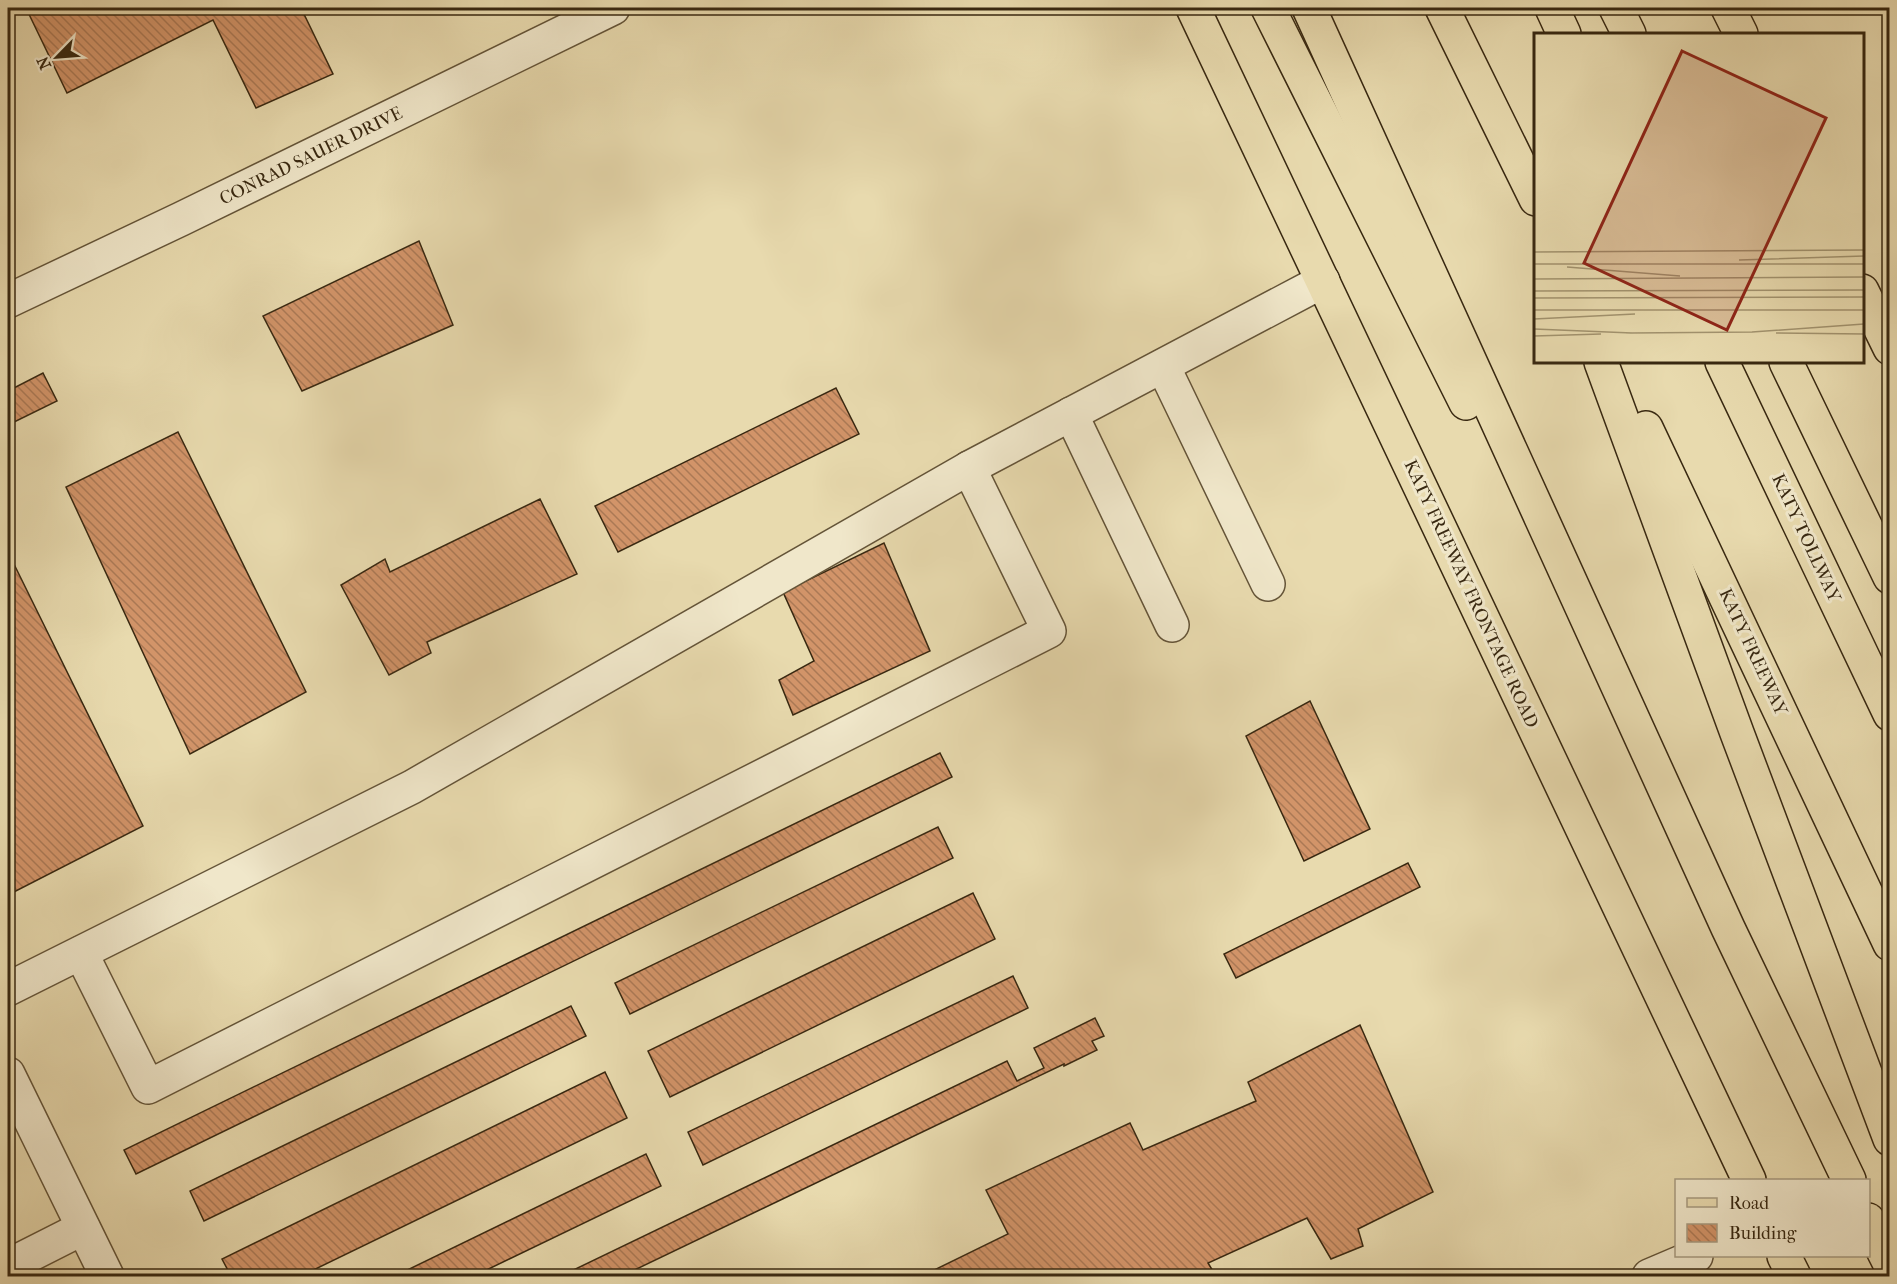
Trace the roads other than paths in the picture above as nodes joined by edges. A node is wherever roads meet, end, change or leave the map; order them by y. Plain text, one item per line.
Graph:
1 (613, 8) edge
2 (1193, 8) edge
3 (1268, 8) edge
4 (1309, 8) edge
5 (1442, 8) edge
6 (1551, 8) edge
7 (1616, 8) edge
8 (1728, 8) edge
9 (1564, 33) edge
10 (1628, 33) edge
11 (1740, 33) edge
12 (1534, 195) edge
13 (1323, 281) junction
14 (10, 292) edge
15 (1864, 293) edge
16 (1890, 348) edge
17 (1601, 363) edge
18 (1614, 363) edge
19 (1722, 363) edge
20 (1786, 363) edge
21 (1162, 366) junction
22 (1071, 414) junction
23 (969, 468) junction
24 (1890, 577) edge
25 (1268, 584) dead end
26 (1172, 625) dead end
27 (1890, 714) edge
28 (1728, 928) junction
29 (1890, 944) edge
30 (81, 953) junction
31 (8, 989) edge
32 (8, 1074) edge
33 (1890, 1139) edge
34 (1749, 1179) edge
35 (1849, 1179) edge
36 (1870, 1222) edge
37 (83, 1228) junction
38 (1694, 1257) edge
39 (1784, 1257) edge
40 (1890, 1264) edge
41 (8, 1266) edge
42 (107, 1276) edge
43 (1649, 1276) edge
44 (1794, 1276) edge

1 - 14 street, CONRAD SAUER DRIVE
2 - 13 main road, KATY FREEWAY FRONTAGE ROAD
3 - 28 main road
4 - 28 main road
5 - 12 main road
6 - 9 main road
7 - 10 main road
8 - 11 main road
13 - 21 street
13 - 34 main road, KATY FREEWAY FRONTAGE ROAD
15 - 16 main road
17 - 33 main road
18 - 29 main road, KATY FREEWAY
19 - 27 main road, KATY TOLLWAY
20 - 24 main road
21 - 22 street
21 - 25 street
22 - 23 street
22 - 26 street
23 - 30 street
23 - 30 street
28 - 35 main road
30 - 31 street
32 - 37 street
36 - 40 main road
37 - 41 street
37 - 42 street
38 - 43 street
39 - 44 main road

